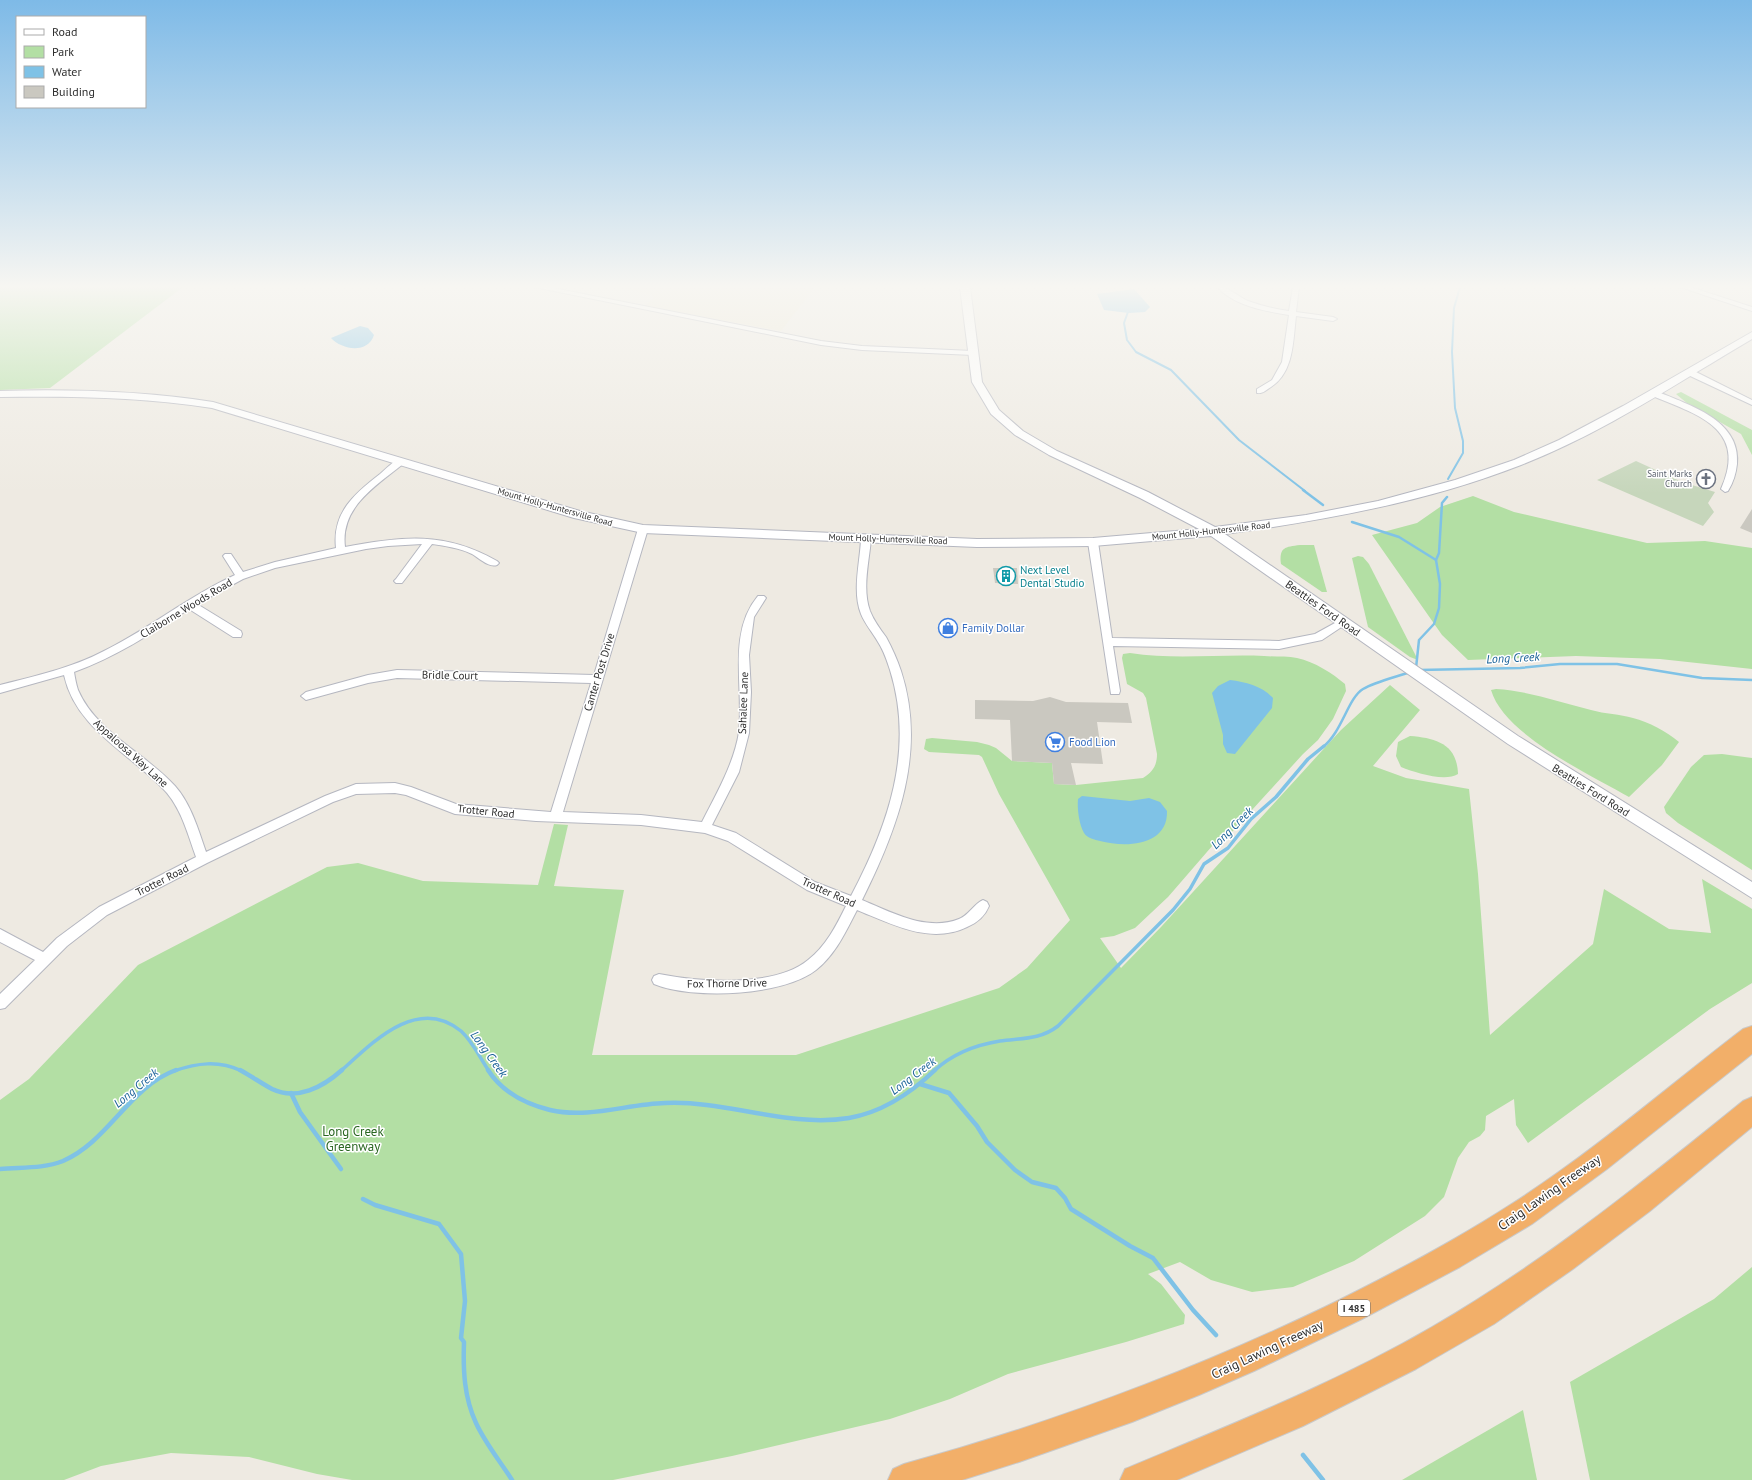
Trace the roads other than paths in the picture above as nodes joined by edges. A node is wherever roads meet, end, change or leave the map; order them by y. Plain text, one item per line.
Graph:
1 (973, 356) edge
2 (1287, 356) edge
3 (1716, 356) edge
4 (1689, 372) junction
5 (1260, 391) dead end
6 (1653, 393) junction
7 (0, 394) edge
8 (1752, 403) edge
9 (400, 462) junction
10 (1725, 490) dead end
11 (643, 529) junction
12 (1214, 532) junction
13 (866, 539) junction
14 (429, 542) junction
15 (1093, 542) junction
16 (341, 550) junction
17 (228, 556) dead end
18 (494, 563) dead end
19 (240, 576) junction
20 (399, 581) dead end
21 (761, 598) dead end
22 (189, 604) junction
23 (1344, 622) junction
24 (237, 634) dead end
25 (1108, 642) junction
26 (68, 670) junction
27 (597, 679) junction
28 (0, 689) edge
29 (1115, 691) dead end
30 (306, 696) dead end
31 (556, 816) junction
32 (705, 828) junction
33 (203, 859) junction
34 (1752, 891) edge
35 (854, 904) junction
36 (983, 906) dead end
37 (0, 935) edge
38 (46, 959) junction
39 (659, 980) dead end
40 (0, 1003) edge
41 (1752, 1038) edge
42 (1752, 1110) edge
43 (904, 1480) edge
44 (1136, 1480) edge

1 - 12 main road, Beatties Ford Road
2 - 5 street
3 - 4 main road, Mount Holly-Huntersville Road
4 - 6 main road, Mount Holly-Huntersville Road
4 - 8 street
6 - 10 street
6 - 12 main road, Mount Holly-Huntersville Road
7 - 9 main road, Mount Holly-Huntersville Road
9 - 11 main road, Mount Holly-Huntersville Road
9 - 16 street
11 - 13 main road, Mount Holly-Huntersville Road
11 - 27 street, Canter Post Drive
12 - 15 main road, Mount Holly-Huntersville Road
12 - 23 main road, Beatties Ford Road
13 - 15 main road, Mount Holly-Huntersville Road
13 - 35 street, Fox Thorne Drive
14 - 16 street, Claiborne Woods Road
14 - 18 street, Claiborne Woods Road
14 - 20 street
15 - 25 street
16 - 19 street, Claiborne Woods Road
17 - 19 street
19 - 22 street, Claiborne Woods Road
21 - 32 street, Sahalee Lane
22 - 24 street
22 - 26 street, Claiborne Woods Road
23 - 25 street
23 - 34 main road, Beatties Ford Road
25 - 29 street
26 - 28 street, Claiborne Woods Road
26 - 33 street, Appaloosa Way Lane
27 - 30 street, Bridle Court
27 - 31 street, Canter Post Drive
31 - 32 street, Trotter Road
31 - 33 street, Trotter Road
32 - 35 street, Trotter Road
33 - 38 street, Trotter Road
35 - 36 street, Trotter Road
35 - 39 street, Fox Thorne Drive
37 - 38 street
38 - 40 street, Trotter Road
41 - 43 highway, Craig Lawing Freeway / I 485
42 - 44 highway

